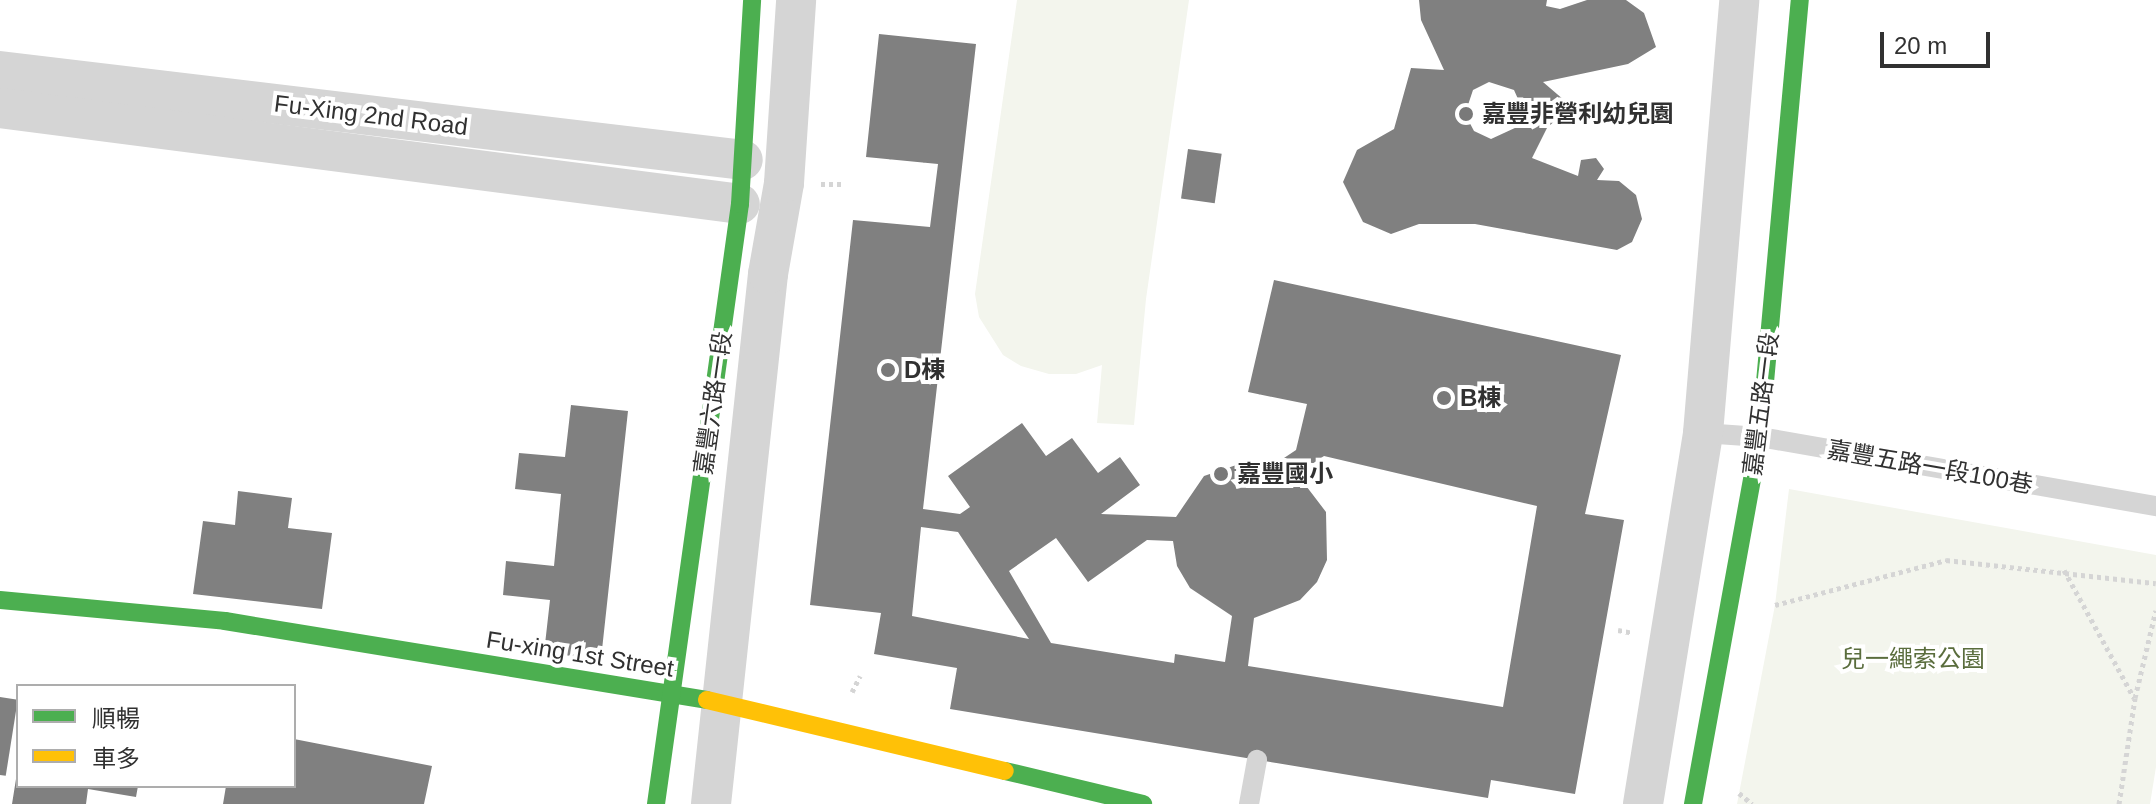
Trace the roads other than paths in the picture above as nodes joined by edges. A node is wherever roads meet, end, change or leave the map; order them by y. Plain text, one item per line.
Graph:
1 (752, 0) edge
2 (796, 0) edge
3 (1739, 0) edge
4 (1800, 0) edge
5 (0, 71) edge
6 (0, 108) edge
7 (743, 160) junction
8 (740, 204) junction
9 (1703, 433) junction
10 (1760, 437) junction
11 (2156, 506) edge
12 (0, 600) edge
13 (672, 693) junction
14 (725, 703) junction
15 (1257, 760) dead end
16 (656, 804) edge
17 (711, 804) edge
18 (1143, 804) edge
19 (1249, 804) edge
20 (1643, 804) edge
21 (1693, 804) edge

1 - 7 street, 嘉豐六路一段
2 - 14 street, 嘉豐六路一段
3 - 9 street
4 - 10 street, 嘉豐五路一段
5 - 7 street, Fu-Xing 2nd Road
6 - 8 street, Fu-Xing 2nd Road
7 - 8 street, 嘉豐六路一段
8 - 13 street, 嘉豐六路一段
9 - 10 lane, 嘉豐五路一段100巷
9 - 20 street
10 - 11 lane, 嘉豐五路一段100巷
10 - 21 street, 嘉豐五路一段
12 - 13 street, Fu-xing 1st Street
13 - 14 street, Fu-xing 1st Street
13 - 16 street, 嘉豐六路一段
14 - 17 street, 嘉豐六路一段
14 - 18 street, Fu-xing 1st Street
15 - 19 lane

